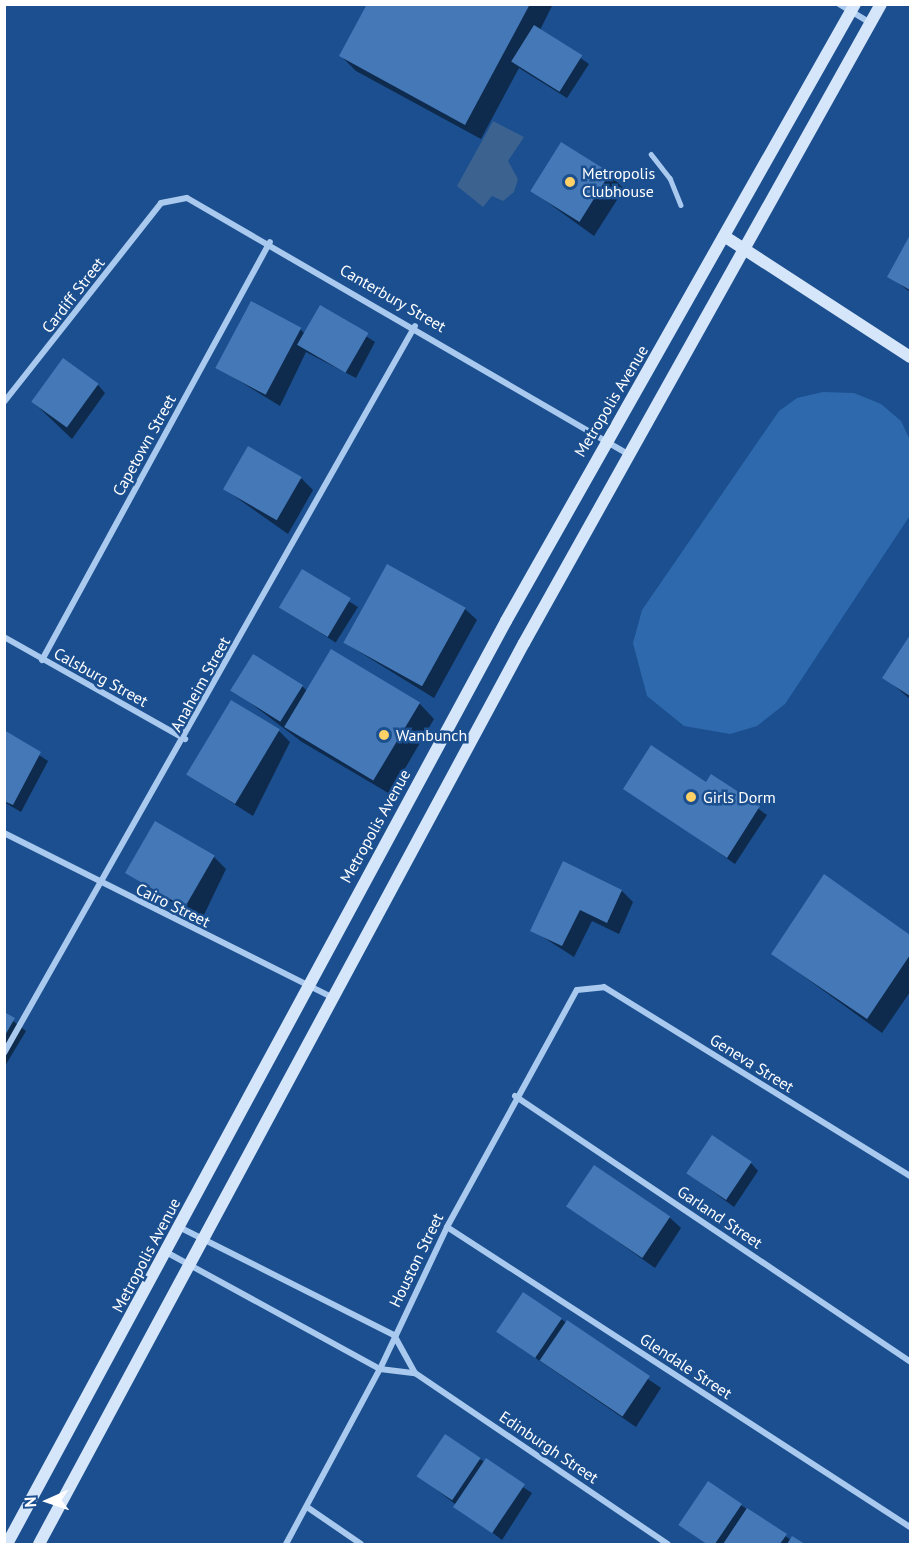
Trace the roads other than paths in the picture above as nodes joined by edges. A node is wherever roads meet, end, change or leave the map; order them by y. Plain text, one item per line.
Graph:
1 (839, 4) edge
2 (881, 4) edge
3 (853, 8) edge
4 (871, 23) junction
5 (651, 154) dead end
6 (161, 203) joint
7 (681, 205) dead end
8 (724, 236) junction
9 (270, 242) junction
10 (748, 250) junction
11 (415, 326) junction
12 (910, 357) edge
13 (4, 402) edge
14 (607, 438) junction
15 (628, 454) junction
16 (4, 637) edge
17 (42, 660) junction
18 (185, 739) junction
19 (4, 832) edge
20 (97, 883) junction
21 (307, 984) junction
22 (577, 990) joint
23 (331, 997) junction
24 (4, 1053) edge
25 (515, 1096) junction
26 (910, 1176) edge
27 (179, 1227) junction
28 (447, 1227) junction
29 (206, 1238) junction
30 (166, 1252) junction
31 (191, 1266) junction
32 (394, 1335) junction
33 (910, 1361) edge
34 (380, 1369) junction
35 (415, 1373) junction
36 (307, 1508) junction
37 (910, 1527) edge
38 (7, 1545) edge
39 (39, 1545) edge
40 (286, 1545) edge
41 (361, 1545) edge
42 (668, 1545) edge

1 - 3 street
2 - 4 main road
3 - 4 street
3 - 8 main road, Metropolis Avenue
4 - 10 main road
5 - 7 lane
6 - 9 street, Canterbury Street
6 - 13 street, Cardiff Street
8 - 10 main road
8 - 14 main road, Metropolis Avenue
9 - 11 street, Canterbury Street
9 - 17 street, Capetown Street
10 - 12 main road
10 - 15 main road
11 - 14 street, Canterbury Street
11 - 18 street, Anaheim Street
14 - 15 street, Canterbury Street
14 - 21 main road, Metropolis Avenue
15 - 23 main road
16 - 17 street, Calsburg Street
17 - 18 street, Calsburg Street
18 - 20 street, Anaheim Street
19 - 20 street, Cairo Street
20 - 21 street, Cairo Street
20 - 24 street, Anaheim Street
21 - 23 street, Cairo Street
21 - 27 main road, Metropolis Avenue
22 - 25 street, Houston Street
22 - 26 street, Geneva Street
23 - 29 main road
25 - 28 street, Houston Street
25 - 33 street, Garland Street
27 - 29 street
27 - 30 main road, Metropolis Avenue
28 - 32 street, Houston Street
28 - 37 street, Glendale Street
29 - 31 main road
29 - 32 street
30 - 31 street, Edinburgh Street
30 - 38 main road, Metropolis Avenue
31 - 34 street, Edinburgh Street
31 - 39 main road
32 - 34 street, Houston Street
32 - 35 street, Edinburgh Street
34 - 35 street, Edinburgh Street
34 - 36 street, Houston Street
35 - 42 street, Edinburgh Street
36 - 40 street, Houston Street
36 - 41 street

